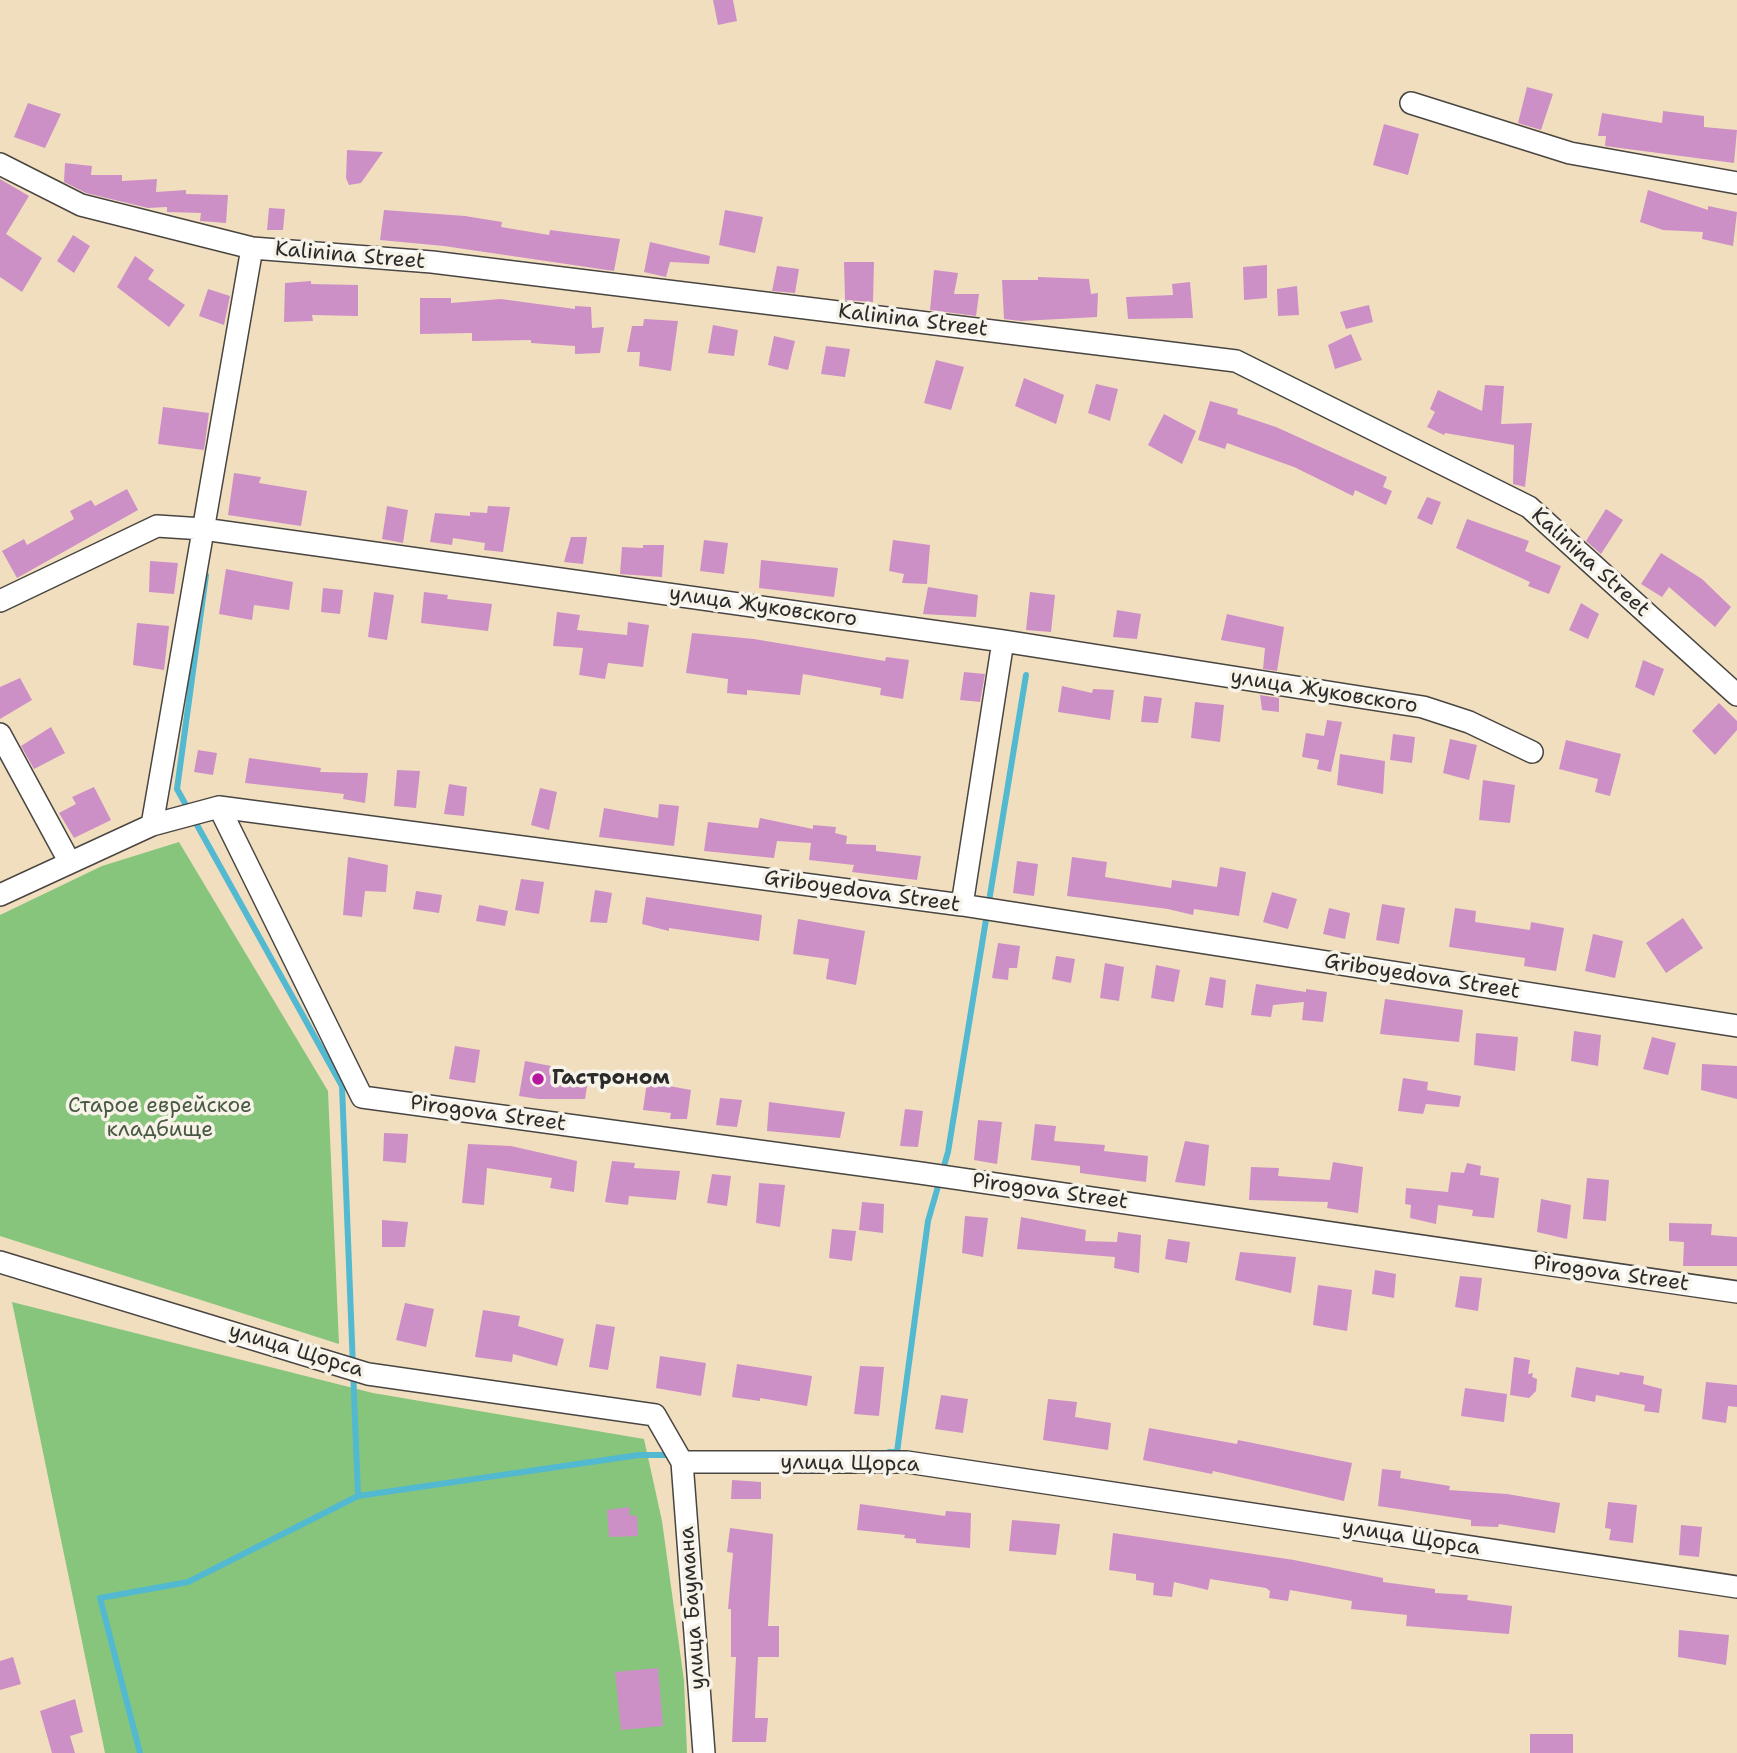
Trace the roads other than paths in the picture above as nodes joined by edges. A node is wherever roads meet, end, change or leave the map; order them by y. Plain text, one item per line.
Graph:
1 (1411, 103) dead end
2 (0, 164) edge
3 (1737, 183) edge
4 (252, 248) junction
5 (203, 529) junction
6 (0, 601) edge
7 (1003, 640) junction
8 (1737, 695) edge
9 (0, 734) edge
10 (1532, 752) dead end
11 (219, 807) junction
12 (152, 825) junction
13 (69, 861) junction
14 (0, 895) edge
15 (962, 905) junction
16 (1737, 1026) edge
17 (0, 1262) edge
18 (1737, 1292) edge
19 (682, 1462) junction
20 (1737, 1587) edge
21 (704, 1753) edge

1 - 3 street
2 - 4 street, Kalinina Street
4 - 5 street
4 - 8 street, Kalinina Street
5 - 6 street, улица Жуковского
5 - 7 street, улица Жуковского
5 - 12 street
7 - 10 street, улица Жуковского
7 - 15 street
9 - 13 street
11 - 12 street, Griboyedova Street
11 - 15 street, Griboyedova Street
11 - 18 street, Pirogova Street
12 - 13 street, Griboyedova Street
13 - 14 street, Griboyedova Street
15 - 16 street, Griboyedova Street
17 - 19 street, улица Щорса
19 - 20 street, улица Щорса
19 - 21 street, улица Баумана

